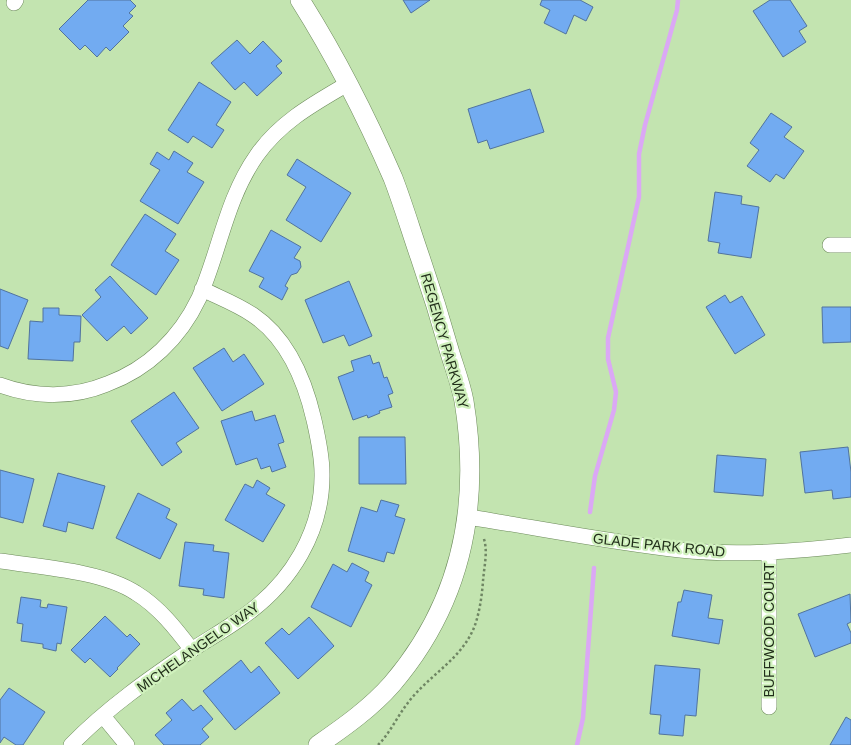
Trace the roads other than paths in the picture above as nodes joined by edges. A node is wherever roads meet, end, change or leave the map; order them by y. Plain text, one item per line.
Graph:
1 (300, 0) edge
2 (349, 83) junction
3 (830, 245) dead end
4 (851, 245) edge
5 (202, 289) junction
6 (0, 385) edge
7 (468, 517) junction
8 (851, 545) edge
9 (769, 552) junction
10 (0, 561) edge
11 (192, 650) junction
12 (769, 708) dead end
13 (103, 716) junction
14 (71, 745) edge
15 (127, 745) edge
16 (318, 745) edge

1 - 2 street, REGENCY PARKWAY
2 - 5 street
2 - 7 street, REGENCY PARKWAY
3 - 4 street
5 - 6 street
5 - 11 street, MICHELANGELO WAY
7 - 9 street, GLADE PARK ROAD
7 - 16 street, REGENCY PARKWAY
8 - 9 street, GLADE PARK ROAD
9 - 12 street, BUFFWOOD COURT
10 - 11 street
11 - 13 street, MICHELANGELO WAY
13 - 14 street, MICHELANGELO WAY
13 - 15 street

